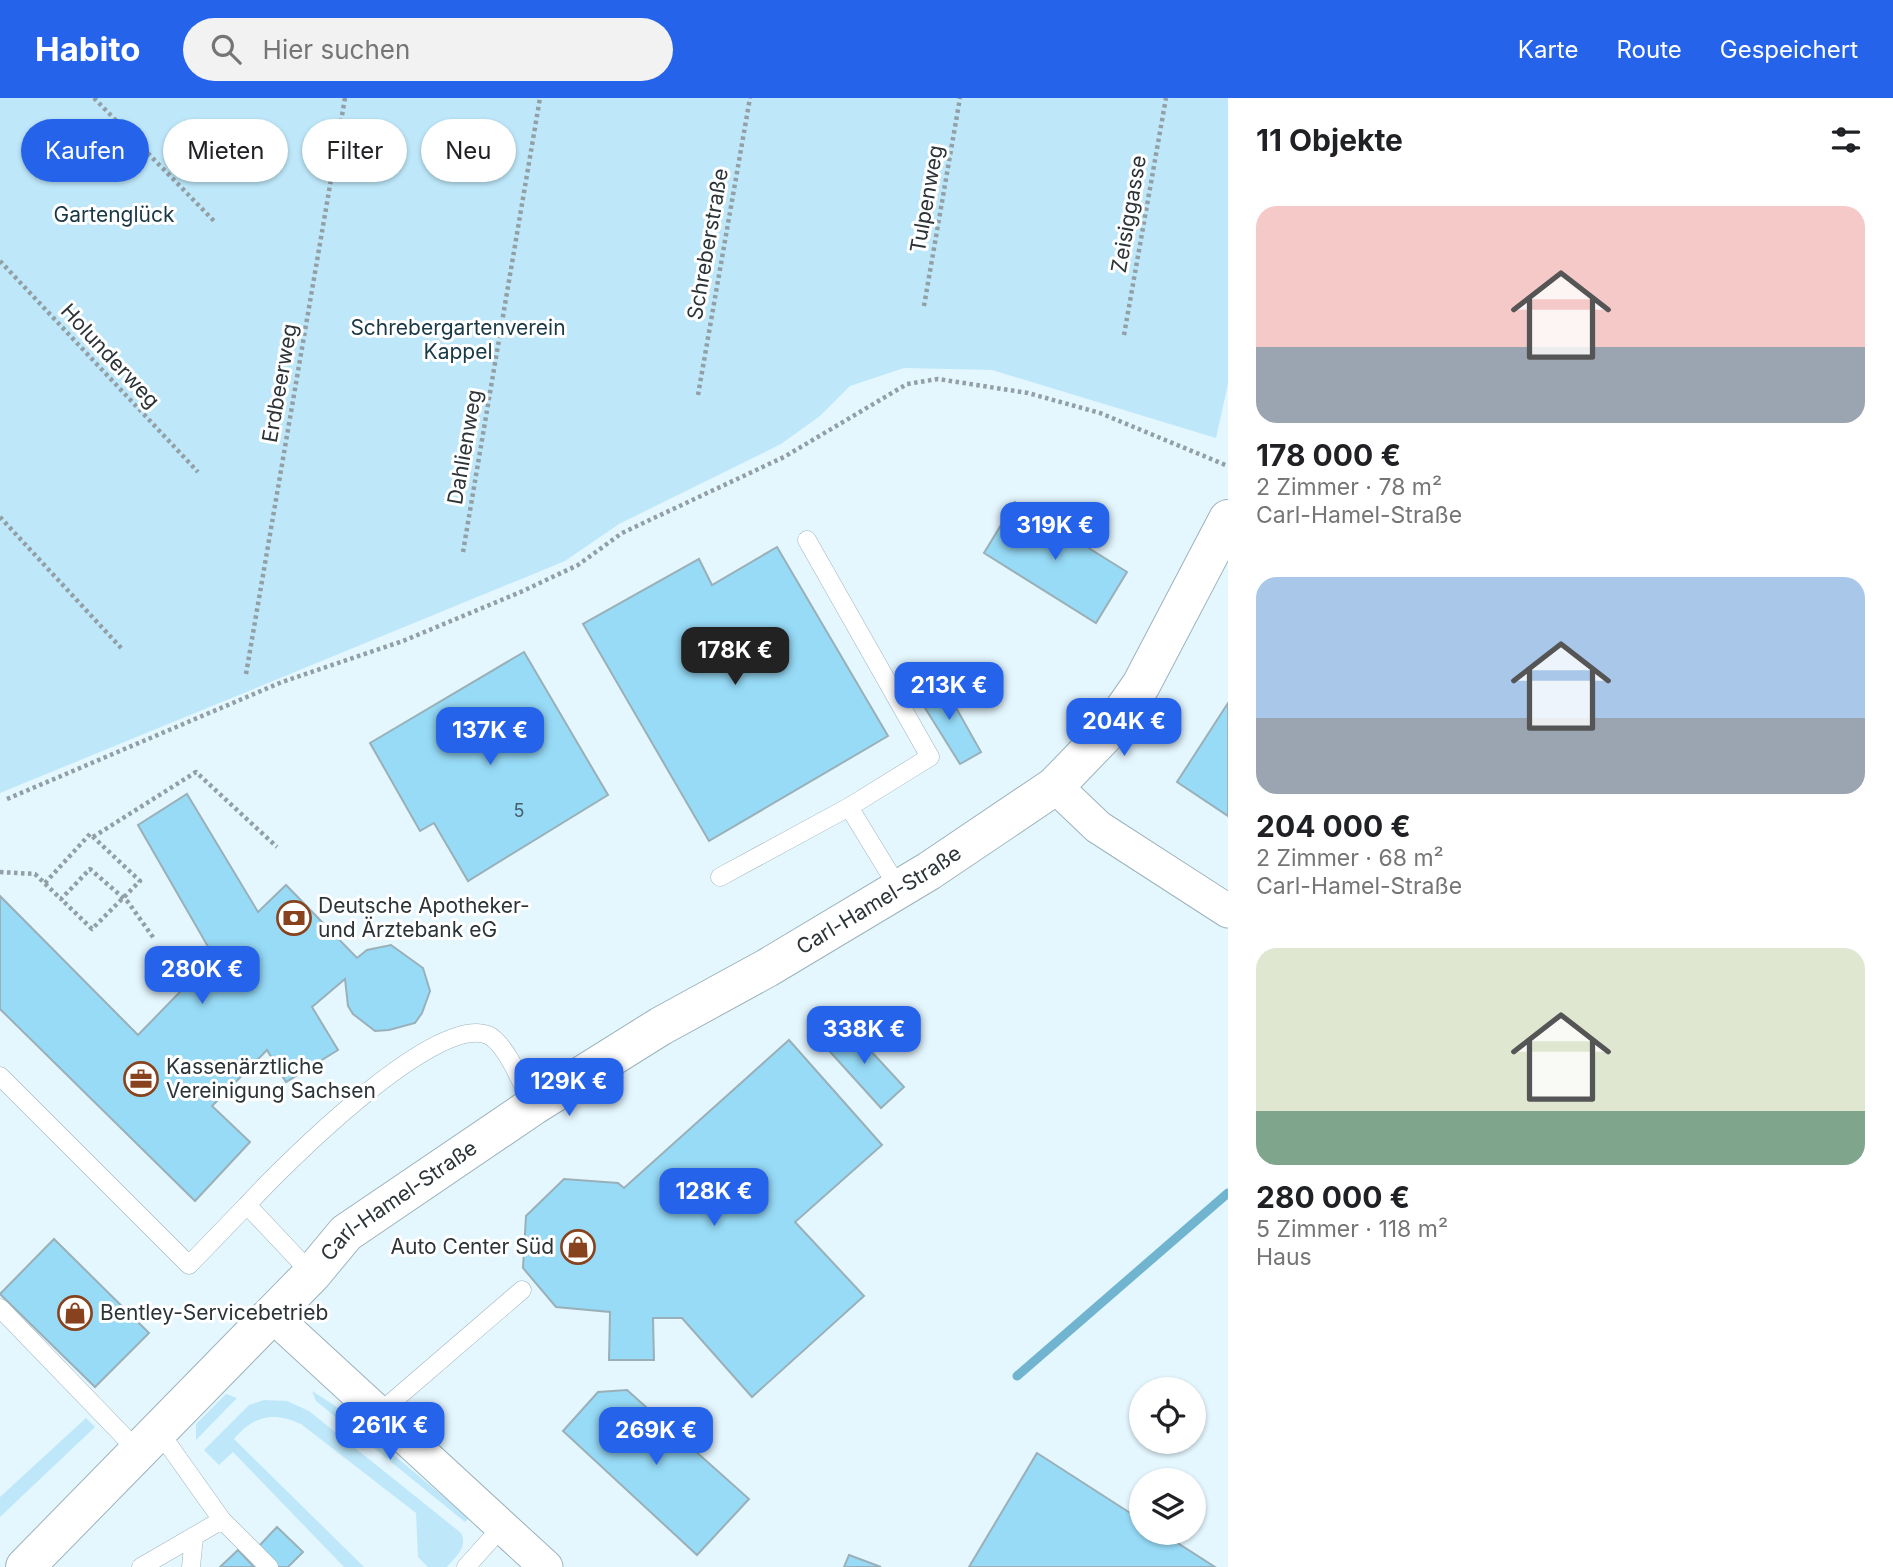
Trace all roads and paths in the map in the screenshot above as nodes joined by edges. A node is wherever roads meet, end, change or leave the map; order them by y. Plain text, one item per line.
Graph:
1 (94, 98) edge
2 (345, 98) edge
3 (540, 98) edge
4 (750, 98) edge
5 (960, 98) edge
6 (1166, 98) edge
7 (214, 221) dead end
8 (0, 261) edge
9 (924, 306) dead end
10 (1124, 335) dead end
11 (698, 395) dead end
12 (1228, 466) edge
13 (198, 472) dead end
14 (0, 517) edge
15 (1228, 519) edge
16 (807, 540) dead end
17 (463, 552) dead end
18 (122, 649) dead end
19 (246, 674) dead end
20 (1055, 786) junction
21 (7, 799) dead end
22 (849, 807) junction
23 (93, 837) junction
24 (277, 847) dead end
25 (0, 872) edge
26 (720, 877) dead end
27 (45, 883) junction
28 (899, 889) junction
29 (123, 897) junction
30 (61, 899) junction
31 (1228, 911) edge
32 (155, 940) dead end
33 (0, 1076) edge
34 (533, 1106) junction
35 (247, 1205) junction
36 (312, 1274) junction
37 (522, 1290) dead end
38 (0, 1308) edge
39 (272, 1315) junction
40 (378, 1414) junction
41 (148, 1441) junction
42 (222, 1520) junction
43 (501, 1528) junction
44 (194, 1536) junction
45 (39, 1563) edge
46 (141, 1567) edge
47 (191, 1567) edge
48 (269, 1567) edge
49 (466, 1567) edge
50 (546, 1567) edge

1 - 7 path
2 - 19 path, Erdbeerweg
3 - 17 path, Dahlienweg
4 - 11 path, Schreberstraße
5 - 9 path, Tulpenweg
6 - 10 path, Zeisiggasse
8 - 13 path, Holunderweg
12 - 21 path
14 - 18 path
15 - 20 main road, Carl-Hamel-Straße
16 - 22 lane
20 - 28 main road, Carl-Hamel-Straße
20 - 31 street
22 - 26 lane
22 - 28 lane
23 - 24 path
23 - 27 path
23 - 29 path
25 - 27 path
27 - 30 path
28 - 34 main road, Carl-Hamel-Straße
29 - 30 path
29 - 30 path
29 - 32 path
33 - 35 lane
34 - 35 lane
34 - 36 main road, Carl-Hamel-Straße
35 - 36 lane
36 - 39 main road, Carl-Hamel-Straße
37 - 40 lane
38 - 41 lane
39 - 40 street
39 - 41 main road, Carl-Hamel-Straße
40 - 43 street
41 - 42 lane
41 - 45 main road, Carl-Hamel-Straße
42 - 44 lane
42 - 48 lane
43 - 49 lane
43 - 50 street
44 - 46 lane
44 - 47 lane

